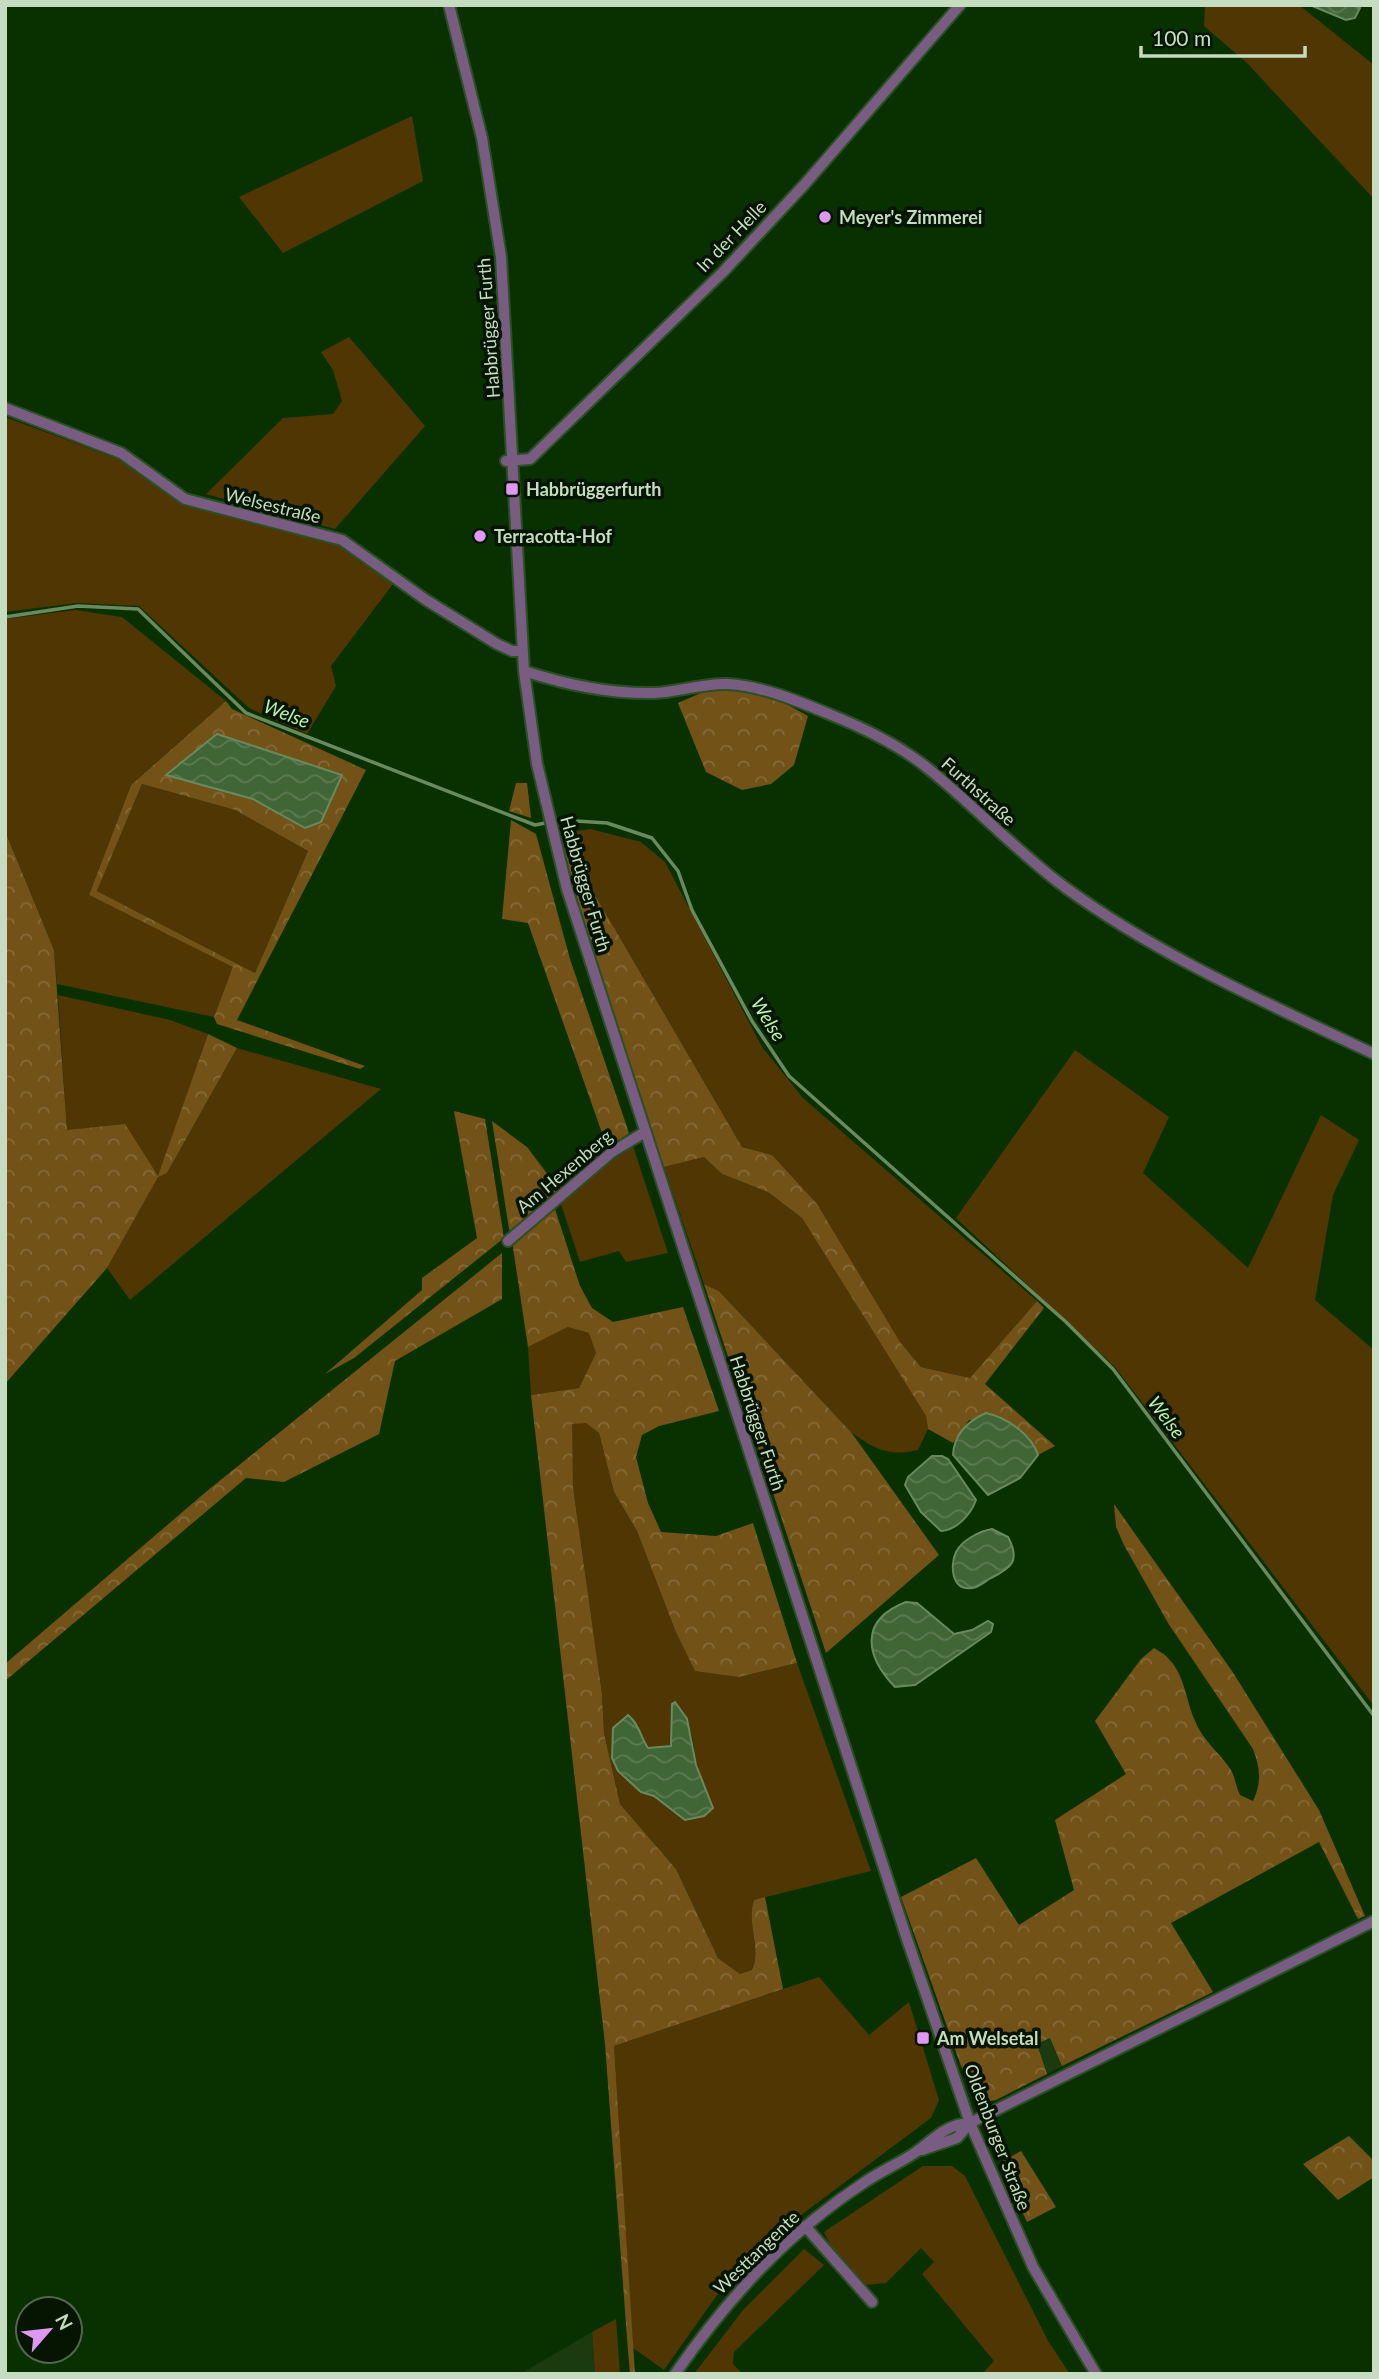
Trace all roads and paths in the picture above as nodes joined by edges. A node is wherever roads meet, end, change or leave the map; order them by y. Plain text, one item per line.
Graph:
1 (449, 5) edge
2 (960, 5) edge
3 (5, 408) edge
4 (510, 461) junction
5 (523, 651) junction
6 (524, 671) junction
7 (1374, 1054) edge
8 (645, 1132) junction
9 (508, 1241) dead end
10 (842, 1740) joint
11 (1374, 1921) edge
12 (970, 2123) junction
13 (805, 2226) junction
14 (872, 2302) dead end
15 (674, 2374) edge
16 (1096, 2374) edge

1 - 4 street, Habbrügger Furth
2 - 4 street, In der Helle
3 - 5 street, Welsestraße
4 - 5 street, Habbrügger Furth
5 - 6 street, Habbrügger Furth
6 - 7 street, Furthstraße
6 - 8 street, Habbrügger Furth
8 - 9 street, Am Hexenberg
8 - 10 street, Habbrügger Furth
10 - 12 street, Oldenburger Straße
11 - 12 street
12 - 13 street, Westtangente
12 - 16 street, Oldenburger Straße
13 - 14 street
13 - 15 street, Westtangente

